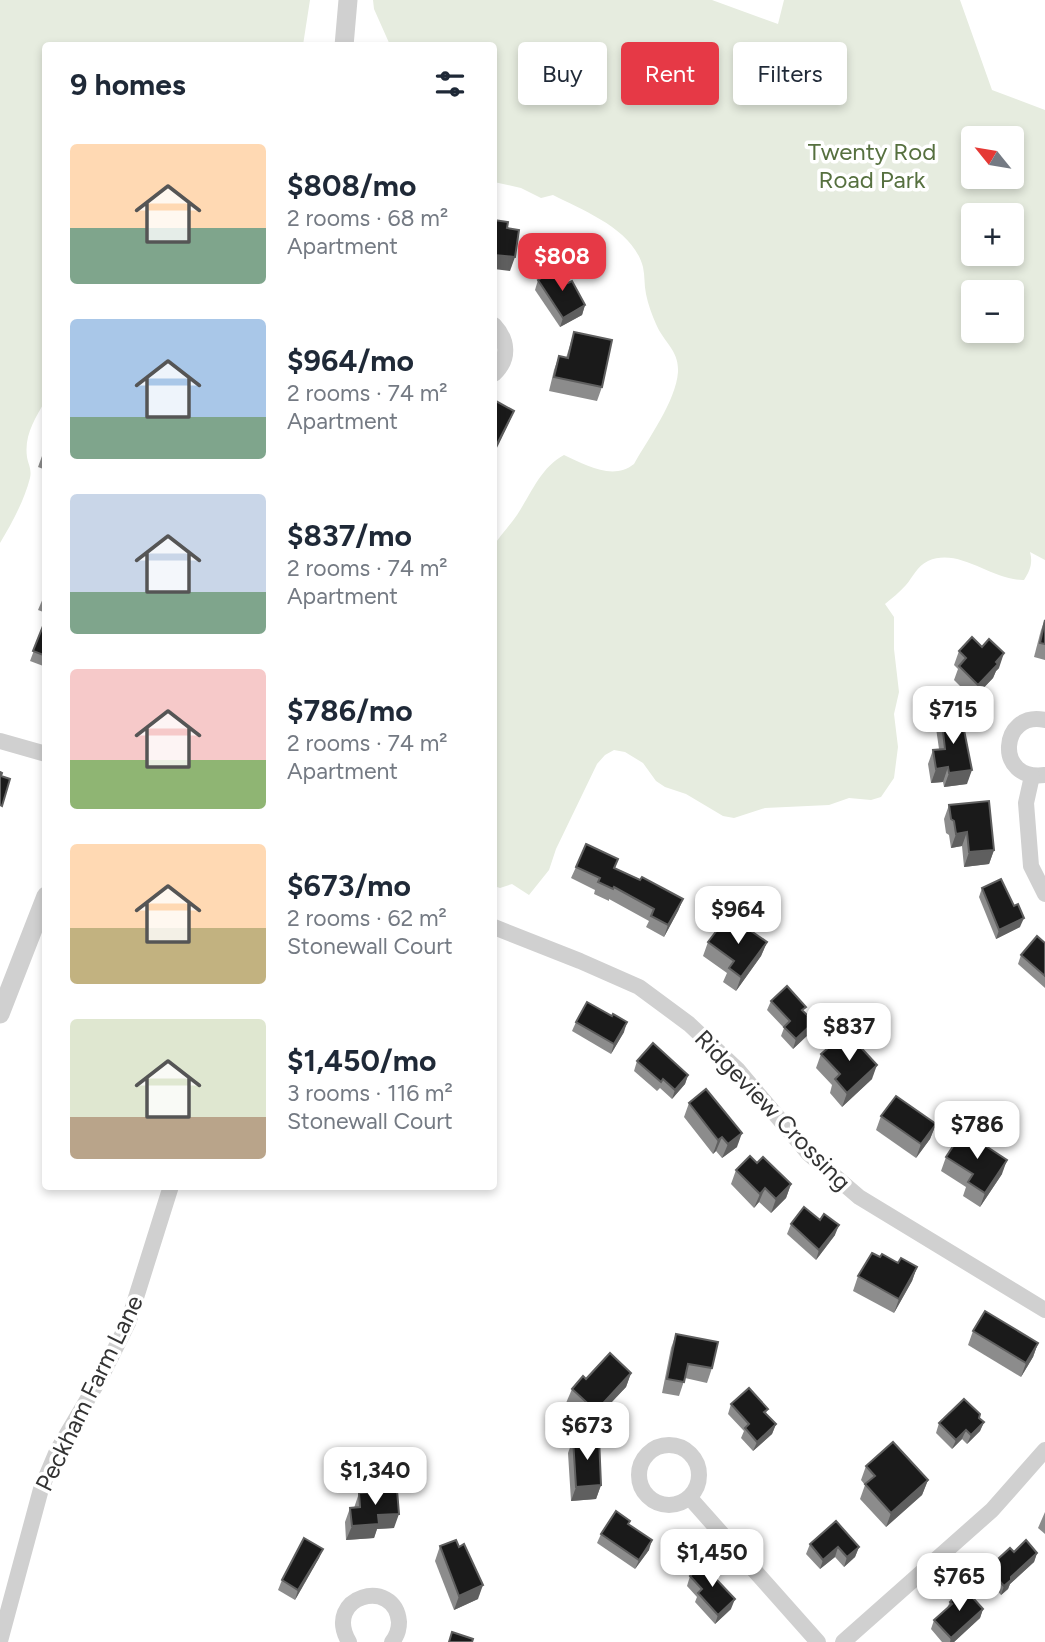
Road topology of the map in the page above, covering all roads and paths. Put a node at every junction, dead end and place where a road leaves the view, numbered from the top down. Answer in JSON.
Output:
{"nodes":[{"id":1,"x":348,"y":0,"type":"edge"},
{"id":2,"x":344,"y":42,"type":"edge"},
{"id":3,"x":497,"y":329,"type":"edge"},
{"id":4,"x":497,"y":370,"type":"edge"},
{"id":5,"x":1045,"y":720,"type":"edge"},
{"id":6,"x":0,"y":741,"type":"edge"},
{"id":7,"x":42,"y":753,"type":"edge"},
{"id":8,"x":1039,"y":776,"type":"edge"},
{"id":9,"x":1045,"y":894,"type":"edge"},
{"id":10,"x":42,"y":906,"type":"edge"},
{"id":11,"x":497,"y":928,"type":"edge"},
{"id":12,"x":0,"y":1014,"type":"edge"},
{"id":13,"x":170,"y":1190,"type":"edge"},
{"id":14,"x":1045,"y":1310,"type":"edge"},
{"id":15,"x":1045,"y":1450,"type":"edge"},
{"id":16,"x":690,"y":1497,"type":"dead end"},
{"id":17,"x":0,"y":1641,"type":"edge"},
{"id":18,"x":349,"y":1642,"type":"edge"},
{"id":19,"x":392,"y":1642,"type":"edge"},
{"id":20,"x":818,"y":1642,"type":"edge"},
{"id":21,"x":843,"y":1642,"type":"edge"}],
"edges":[{"from":1,"to":2,"type":"street"},
{"from":3,"to":4,"type":"street"},
{"from":5,"to":8,"type":"street"},
{"from":6,"to":7,"type":"street"},
{"from":8,"to":9,"type":"street"},
{"from":10,"to":12,"type":"street"},
{"from":11,"to":14,"type":"street","name":"Ridgeview Crossing"},
{"from":13,"to":17,"type":"street","name":"Peckham Farm Lane"},
{"from":15,"to":21,"type":"street"},
{"from":16,"to":20,"type":"street"},
{"from":18,"to":19,"type":"street"}]}
